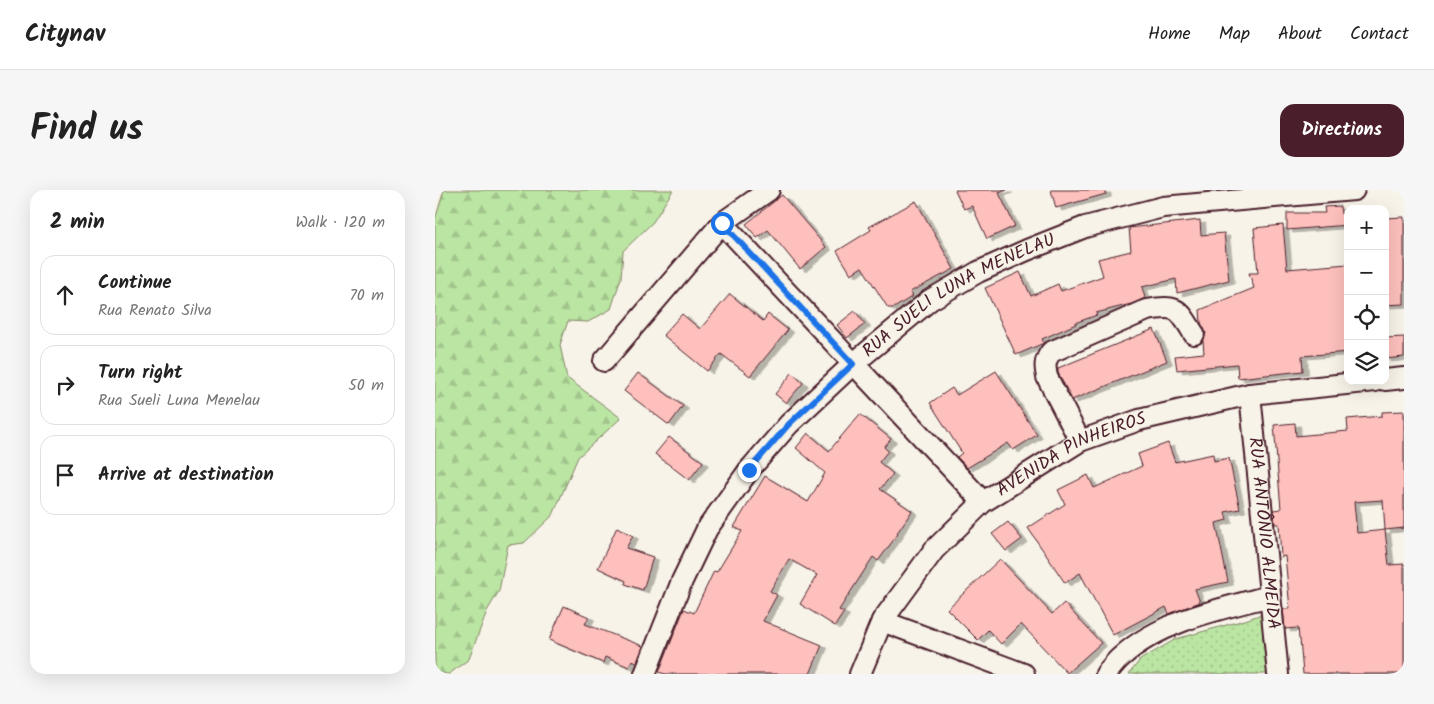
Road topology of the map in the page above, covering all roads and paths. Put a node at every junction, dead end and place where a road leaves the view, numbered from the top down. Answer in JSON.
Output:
{"nodes":[{"id":1,"x":769,"y":190,"type":"edge"},
{"id":2,"x":1354,"y":190,"type":"edge"},
{"id":3,"x":722,"y":223,"type":"junction"},
{"id":4,"x":1194,"y":334,"type":"dead end"},
{"id":5,"x":604,"y":361,"type":"dead end"},
{"id":6,"x":853,"y":364,"type":"junction"},
{"id":7,"x":1404,"y":378,"type":"edge"},
{"id":8,"x":1389,"y":380,"type":"edge"},
{"id":9,"x":1344,"y":384,"type":"edge"},
{"id":10,"x":1250,"y":394,"type":"junction"},
{"id":11,"x":1080,"y":441,"type":"junction"},
{"id":12,"x":983,"y":502,"type":"junction"},
{"id":13,"x":1270,"y":596,"type":"junction"},
{"id":14,"x":882,"y":621,"type":"junction"},
{"id":15,"x":645,"y":674,"type":"edge"},
{"id":16,"x":860,"y":674,"type":"edge"},
{"id":17,"x":1023,"y":674,"type":"edge"},
{"id":18,"x":1106,"y":674,"type":"edge"},
{"id":19,"x":1278,"y":674,"type":"edge"}],
"edges":[{"from":1,"to":3,"type":"street"},
{"from":2,"to":6,"type":"street","name":"RUA SUELI LUNA MENELAU"},
{"from":3,"to":5,"type":"street"},
{"from":3,"to":6,"type":"street"},
{"from":4,"to":11,"type":"street"},
{"from":6,"to":12,"type":"street"},
{"from":6,"to":15,"type":"street","name":"RUA SUELI LUNA MENELAU"},
{"from":7,"to":8,"type":"street"},
{"from":9,"to":10,"type":"street","name":"AVENIDA PINHEIROS"},
{"from":10,"to":11,"type":"street","name":"AVENIDA PINHEIROS"},
{"from":10,"to":13,"type":"street","name":"RUA ANTÔNIO ALMEIDA"},
{"from":11,"to":12,"type":"street","name":"AVENIDA PINHEIROS"},
{"from":12,"to":14,"type":"street","name":"AVENIDA PINHEIROS"},
{"from":13,"to":18,"type":"street"},
{"from":13,"to":19,"type":"street","name":"RUA ANTÔNIO ALMEIDA"},
{"from":14,"to":16,"type":"street","name":"AVENIDA PINHEIROS"},
{"from":14,"to":17,"type":"street"}]}
